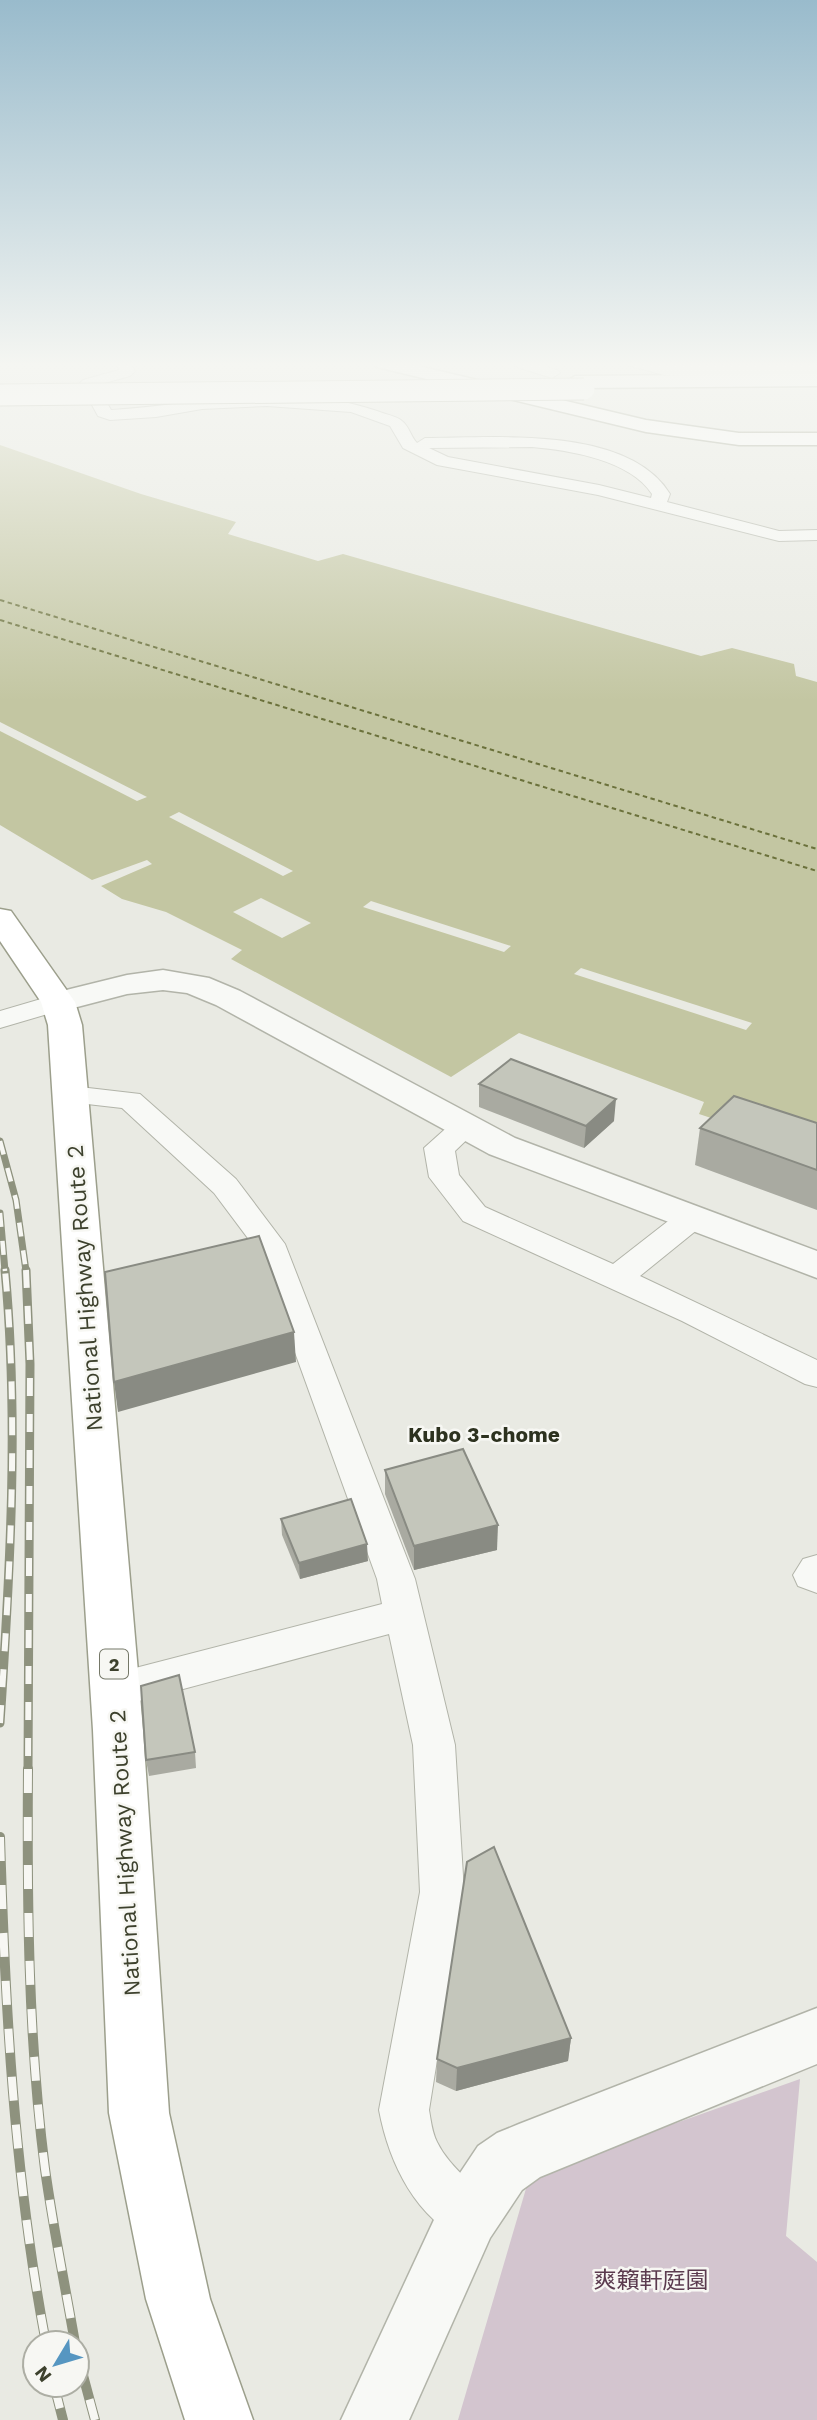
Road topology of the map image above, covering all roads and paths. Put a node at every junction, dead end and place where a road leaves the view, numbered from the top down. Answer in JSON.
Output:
{"nodes":[{"id":1,"x":526,"y":476,"type":"edge"},
{"id":2,"x":540,"y":476,"type":"edge"},
{"id":3,"x":643,"y":476,"type":"edge"},
{"id":4,"x":538,"y":478,"type":"junction"},
{"id":5,"x":702,"y":498,"type":"dead end"},
{"id":6,"x":659,"y":499,"type":"junction"},
{"id":7,"x":817,"y":535,"type":"edge"},
{"id":8,"x":0,"y":918,"type":"edge"},
{"id":9,"x":58,"y":1002,"type":"junction"},
{"id":10,"x":0,"y":1020,"type":"edge"},
{"id":11,"x":71,"y":1095,"type":"junction"},
{"id":12,"x":464,"y":1128,"type":"junction"},
{"id":13,"x":692,"y":1218,"type":"junction"},
{"id":14,"x":817,"y":1265,"type":"edge"},
{"id":15,"x":616,"y":1278,"type":"junction"},
{"id":16,"x":817,"y":1375,"type":"edge"},
{"id":17,"x":817,"y":1570,"type":"edge"},
{"id":18,"x":817,"y":1578,"type":"edge"},
{"id":19,"x":404,"y":1614,"type":"junction"},
{"id":20,"x":116,"y":1690,"type":"junction"},
{"id":21,"x":817,"y":2036,"type":"edge"},
{"id":22,"x":468,"y":2216,"type":"junction"},
{"id":23,"x":219,"y":2420,"type":"edge"},
{"id":24,"x":374,"y":2420,"type":"edge"}],
"edges":[{"from":1,"to":4,"type":"street"},
{"from":2,"to":4,"type":"street"},
{"from":3,"to":6,"type":"street"},
{"from":4,"to":6,"type":"street"},
{"from":5,"to":6,"type":"street"},
{"from":6,"to":7,"type":"street"},
{"from":8,"to":9,"type":"highway","name":"National Highway Route 2","number":"2"},
{"from":9,"to":10,"type":"street"},
{"from":9,"to":11,"type":"highway","name":"National Highway Route 2","number":"2"},
{"from":9,"to":12,"type":"street"},
{"from":11,"to":19,"type":"street"},
{"from":11,"to":20,"type":"highway","name":"National Highway Route 2","number":"2"},
{"from":12,"to":13,"type":"street"},
{"from":12,"to":15,"type":"street"},
{"from":13,"to":14,"type":"street"},
{"from":13,"to":15,"type":"street"},
{"from":15,"to":16,"type":"street"},
{"from":17,"to":18,"type":"street"},
{"from":19,"to":20,"type":"street"},
{"from":19,"to":22,"type":"street"},
{"from":20,"to":23,"type":"highway","name":"National Highway Route 2","number":"2"},
{"from":21,"to":22,"type":"street"},
{"from":22,"to":24,"type":"street"}]}
